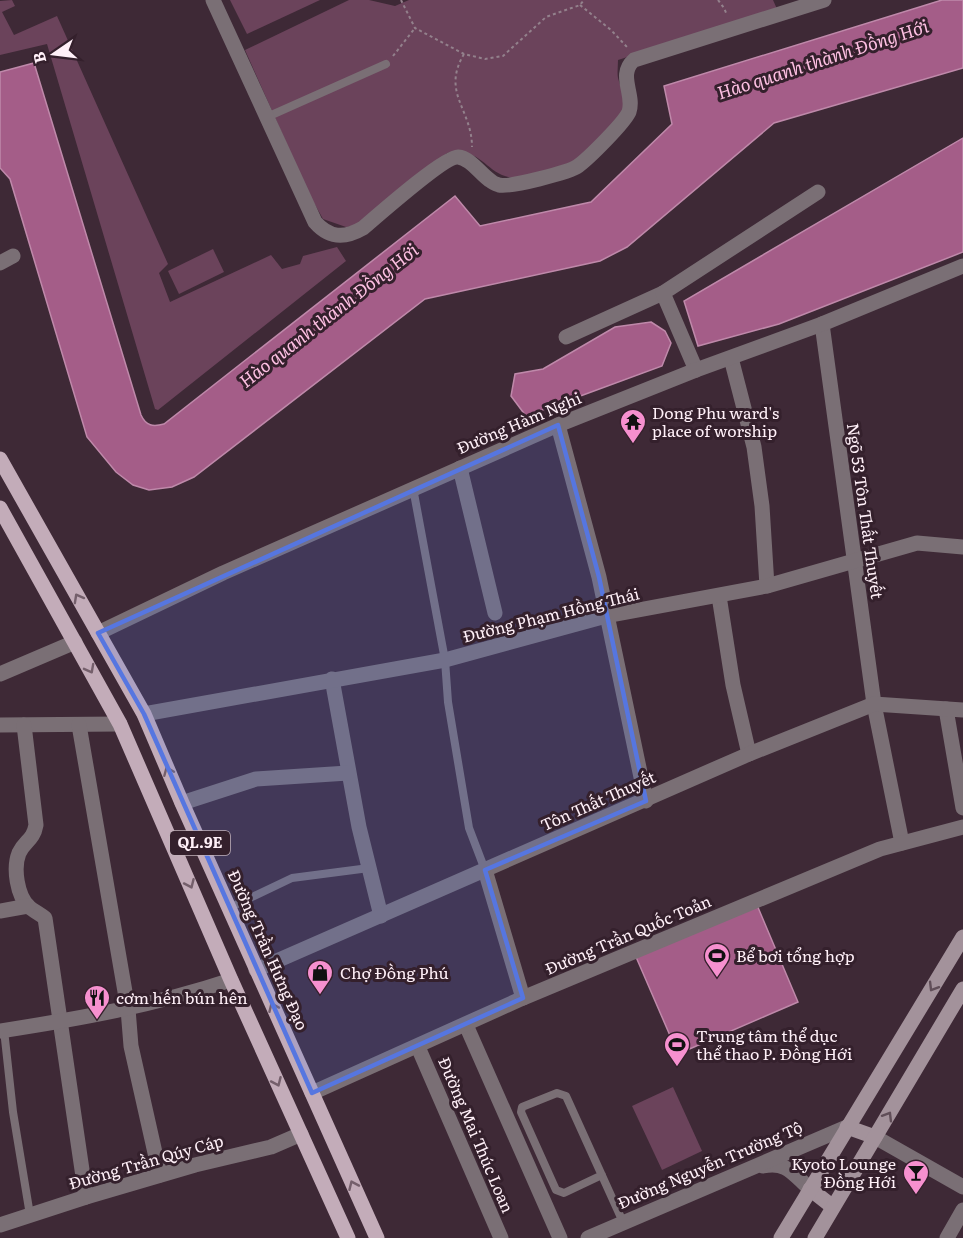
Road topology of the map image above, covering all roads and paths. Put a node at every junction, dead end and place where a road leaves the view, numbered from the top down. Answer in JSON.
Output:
{"nodes":[{"id":1,"x":213,"y":0,"type":"edge"},
{"id":2,"x":401,"y":0,"type":"edge"},
{"id":3,"x":584,"y":0,"type":"edge"},
{"id":4,"x":718,"y":0,"type":"edge"},
{"id":5,"x":824,"y":0,"type":"edge"},
{"id":6,"x":580,"y":5,"type":"junction"},
{"id":7,"x":787,"y":5,"type":"edge"},
{"id":8,"x":415,"y":28,"type":"junction"},
{"id":9,"x":731,"y":29,"type":"junction"},
{"id":10,"x":464,"y":54,"type":"junction"},
{"id":11,"x":634,"y":60,"type":"junction"},
{"id":12,"x":386,"y":64,"type":"joint"},
{"id":13,"x":267,"y":117,"type":"junction"},
{"id":14,"x":469,"y":161,"type":"junction"},
{"id":15,"x":818,"y":192,"type":"dead end"},
{"id":16,"x":963,"y":266,"type":"edge"},
{"id":17,"x":663,"y":293,"type":"junction"},
{"id":18,"x":822,"y":324,"type":"junction"},
{"id":19,"x":566,"y":337,"type":"dead end"},
{"id":20,"x":731,"y":358,"type":"junction"},
{"id":21,"x":696,"y":370,"type":"junction"},
{"id":22,"x":558,"y":426,"type":"junction"},
{"id":23,"x":0,"y":459,"type":"edge"},
{"id":24,"x":460,"y":468,"type":"junction"},
{"id":25,"x":413,"y":489,"type":"junction"},
{"id":26,"x":2,"y":516,"type":"edge"},
{"id":27,"x":963,"y":547,"type":"edge"},
{"id":28,"x":854,"y":561,"type":"junction"},
{"id":29,"x":767,"y":586,"type":"junction"},
{"id":30,"x":719,"y":596,"type":"junction"},
{"id":31,"x":495,"y":613,"type":"dead end"},
{"id":32,"x":606,"y":616,"type":"junction"},
{"id":33,"x":98,"y":633,"type":"junction"},
{"id":34,"x":75,"y":642,"type":"junction"},
{"id":35,"x":445,"y":660,"type":"junction"},
{"id":36,"x":0,"y":674,"type":"edge"},
{"id":37,"x":332,"y":679,"type":"junction"},
{"id":38,"x":874,"y":704,"type":"junction"},
{"id":39,"x":946,"y":709,"type":"junction"},
{"id":40,"x":963,"y":710,"type":"edge"},
{"id":41,"x":144,"y":714,"type":"junction"},
{"id":42,"x":0,"y":724,"type":"edge"},
{"id":43,"x":24,"y":724,"type":"junction"},
{"id":44,"x":120,"y":724,"type":"junction"},
{"id":45,"x":79,"y":725,"type":"junction"},
{"id":46,"x":749,"y":754,"type":"junction"},
{"id":47,"x":348,"y":773,"type":"junction"},
{"id":48,"x":646,"y":801,"type":"junction"},
{"id":49,"x":182,"y":803,"type":"junction"},
{"id":50,"x":963,"y":808,"type":"edge"},
{"id":51,"x":963,"y":827,"type":"edge"},
{"id":52,"x":902,"y":843,"type":"junction"},
{"id":53,"x":369,"y":868,"type":"junction"},
{"id":54,"x":484,"y":870,"type":"junction"},
{"id":55,"x":28,"y":906,"type":"junction"},
{"id":56,"x":229,"y":908,"type":"junction"},
{"id":57,"x":0,"y":911,"type":"edge"},
{"id":58,"x":381,"y":916,"type":"junction"},
{"id":59,"x":963,"y":937,"type":"edge"},
{"id":60,"x":256,"y":970,"type":"junction"},
{"id":61,"x":231,"y":980,"type":"junction"},
{"id":62,"x":963,"y":989,"type":"edge"},
{"id":63,"x":523,"y":998,"type":"junction"},
{"id":64,"x":128,"y":1009,"type":"junction"},
{"id":65,"x":61,"y":1021,"type":"junction"},
{"id":66,"x":466,"y":1025,"type":"junction"},
{"id":67,"x":2,"y":1030,"type":"edge"},
{"id":68,"x":418,"y":1047,"type":"junction"},
{"id":69,"x":312,"y":1093,"type":"junction"},
{"id":70,"x":847,"y":1127,"type":"junction"},
{"id":71,"x":301,"y":1134,"type":"junction"},
{"id":72,"x":875,"y":1137,"type":"junction"},
{"id":73,"x":751,"y":1167,"type":"junction"},
{"id":74,"x":160,"y":1175,"type":"junction"},
{"id":75,"x":602,"y":1175,"type":"junction"},
{"id":76,"x":963,"y":1187,"type":"edge"},
{"id":77,"x":810,"y":1189,"type":"junction"},
{"id":78,"x":86,"y":1197,"type":"junction"},
{"id":79,"x":833,"y":1207,"type":"junction"},
{"id":80,"x":963,"y":1210,"type":"edge"},
{"id":81,"x":30,"y":1215,"type":"junction"},
{"id":82,"x":623,"y":1222,"type":"junction"},
{"id":83,"x":0,"y":1224,"type":"edge"},
{"id":84,"x":595,"y":1236,"type":"edge"},
{"id":85,"x":348,"y":1238,"type":"edge"},
{"id":86,"x":377,"y":1238,"type":"edge"},
{"id":87,"x":501,"y":1238,"type":"edge"},
{"id":88,"x":561,"y":1238,"type":"edge"},
{"id":89,"x":781,"y":1238,"type":"edge"},
{"id":90,"x":815,"y":1238,"type":"edge"},
{"id":91,"x":946,"y":1238,"type":"edge"}],
"edges":[{"from":1,"to":13,"type":"street"},
{"from":2,"to":8,"type":"path"},
{"from":3,"to":6,"type":"path"},
{"from":4,"to":9,"type":"path"},
{"from":5,"to":7,"type":"street"},
{"from":6,"to":10,"type":"path"},
{"from":6,"to":11,"type":"path"},
{"from":7,"to":9,"type":"street"},
{"from":8,"to":10,"type":"path"},
{"from":8,"to":12,"type":"path"},
{"from":9,"to":11,"type":"street"},
{"from":10,"to":14,"type":"path"},
{"from":11,"to":14,"type":"street"},
{"from":12,"to":13,"type":"lane"},
{"from":13,"to":14,"type":"street"},
{"from":15,"to":17,"type":"street"},
{"from":16,"to":18,"type":"street","name":"Đường Hàm Nghi"},
{"from":17,"to":19,"type":"street"},
{"from":17,"to":21,"type":"street"},
{"from":18,"to":20,"type":"street","name":"Đường Hàm Nghi"},
{"from":18,"to":28,"type":"street","name":"Ngõ 53 Tôn Thất Thuyết"},
{"from":20,"to":21,"type":"street","name":"Đường Hàm Nghi"},
{"from":20,"to":29,"type":"street"},
{"from":21,"to":22,"type":"street","name":"Đường Hàm Nghi"},
{"from":22,"to":24,"type":"street","name":"Đường Hàm Nghi"},
{"from":22,"to":32,"type":"street"},
{"from":33,"to":23,"type":"main road","name":"Đường Trần Hưng Đạo","number":"QL.9E","one_way":true},
{"from":24,"to":25,"type":"street","name":"Đường Hàm Nghi"},
{"from":24,"to":31,"type":"street"},
{"from":25,"to":33,"type":"street","name":"Đường Hàm Nghi"},
{"from":25,"to":35,"type":"lane"},
{"from":26,"to":34,"type":"main road","number":"QL.9E"},
{"from":27,"to":28,"type":"street","name":"Đường Phạm Hồng Thái"},
{"from":28,"to":29,"type":"street","name":"Đường Phạm Hồng Thái"},
{"from":28,"to":38,"type":"street","name":"Ngõ 53 Tôn Thất Thuyết"},
{"from":29,"to":30,"type":"street","name":"Đường Phạm Hồng Thái"},
{"from":30,"to":32,"type":"street","name":"Đường Phạm Hồng Thái"},
{"from":30,"to":46,"type":"street"},
{"from":32,"to":35,"type":"street","name":"Đường Phạm Hồng Thái"},
{"from":32,"to":48,"type":"street"},
{"from":33,"to":34,"type":"main road"},
{"from":33,"to":41,"type":"main road","name":"Đường Trần Hưng Đạo","number":"QL.9E"},
{"from":34,"to":36,"type":"street"},
{"from":34,"to":44,"type":"main road","number":"QL.9E","one_way":true},
{"from":35,"to":37,"type":"street","name":"Đường Phạm Hồng Thái"},
{"from":35,"to":54,"type":"lane"},
{"from":37,"to":41,"type":"street","name":"Đường Phạm Hồng Thái"},
{"from":37,"to":47,"type":"street"},
{"from":38,"to":39,"type":"street","name":"Tôn Thất Thuyết"},
{"from":38,"to":46,"type":"street","name":"Tôn Thất Thuyết"},
{"from":38,"to":52,"type":"street","name":"Ngõ 53 Tôn Thất Thuyết"},
{"from":39,"to":40,"type":"street","name":"Tôn Thất Thuyết"},
{"from":39,"to":50,"type":"street"},
{"from":49,"to":41,"type":"main road","name":"Đường Trần Hưng Đạo","number":"QL.9E","one_way":true},
{"from":42,"to":43,"type":"street"},
{"from":43,"to":45,"type":"street"},
{"from":43,"to":55,"type":"street"},
{"from":44,"to":45,"type":"street"},
{"from":44,"to":61,"type":"main road","number":"QL.9E","one_way":true},
{"from":45,"to":64,"type":"street"},
{"from":46,"to":48,"type":"street","name":"Tôn Thất Thuyết"},
{"from":47,"to":49,"type":"street"},
{"from":47,"to":53,"type":"street"},
{"from":48,"to":54,"type":"street","name":"Tôn Thất Thuyết"},
{"from":49,"to":56,"type":"main road","name":"Đường Trần Hưng Đạo","number":"QL.9E"},
{"from":51,"to":52,"type":"street","name":"Đường Trần Quốc Toản"},
{"from":52,"to":63,"type":"street","name":"Đường Trần Quốc Toản"},
{"from":53,"to":56,"type":"lane"},
{"from":53,"to":58,"type":"street"},
{"from":54,"to":58,"type":"street","name":"Tôn Thất Thuyết"},
{"from":54,"to":63,"type":"street"},
{"from":55,"to":57,"type":"street"},
{"from":55,"to":65,"type":"street"},
{"from":56,"to":60,"type":"main road","name":"Đường Trần Hưng Đạo","number":"QL.9E"},
{"from":58,"to":60,"type":"street","name":"Tôn Thất Thuyết"},
{"from":59,"to":70,"type":"main road","one_way":true},
{"from":60,"to":61,"type":"main road"},
{"from":69,"to":60,"type":"main road","name":"Đường Trần Hưng Đạo","number":"QL.9E","one_way":true},
{"from":61,"to":64,"type":"street"},
{"from":61,"to":71,"type":"main road","number":"QL.9E","one_way":true},
{"from":72,"to":62,"type":"main road","one_way":true},
{"from":63,"to":66,"type":"street","name":"Đường Trần Quốc Toản"},
{"from":64,"to":65,"type":"street"},
{"from":64,"to":74,"type":"street"},
{"from":65,"to":67,"type":"street"},
{"from":65,"to":78,"type":"street"},
{"from":66,"to":68,"type":"street","name":"Đường Trần Quốc Toản"},
{"from":66,"to":88,"type":"street"},
{"from":67,"to":81,"type":"lane"},
{"from":68,"to":69,"type":"street","name":"Đường Trần Quốc Toản"},
{"from":68,"to":87,"type":"street","name":"Đường Mai Thúc Loan"},
{"from":86,"to":69,"type":"main road","name":"Đường Trần Hưng Đạo","number":"QL.9E","one_way":true},
{"from":70,"to":72,"type":"main road"},
{"from":70,"to":73,"type":"street","name":"Đường Nguyễn Trường Tộ"},
{"from":70,"to":77,"type":"main road"},
{"from":71,"to":74,"type":"street","name":"Đường Trần Qúy Cáp"},
{"from":71,"to":85,"type":"main road","number":"QL.9E"},
{"from":72,"to":76,"type":"street"},
{"from":72,"to":79,"type":"main road"},
{"from":73,"to":77,"type":"street"},
{"from":73,"to":82,"type":"street","name":"Đường Nguyễn Trường Tộ"},
{"from":74,"to":78,"type":"street","name":"Đường Trần Qúy Cáp"},
{"from":75,"to":75,"type":"lane"},
{"from":75,"to":82,"type":"lane"},
{"from":77,"to":79,"type":"main road"},
{"from":77,"to":89,"type":"main road"},
{"from":78,"to":81,"type":"street","name":"Đường Trần Qúy Cáp"},
{"from":79,"to":90,"type":"main road"},
{"from":80,"to":91,"type":"street"},
{"from":81,"to":83,"type":"street","name":"Đường Trần Qúy Cáp"},
{"from":82,"to":84,"type":"street","name":"Đường Nguyễn Trường Tộ"}]}
